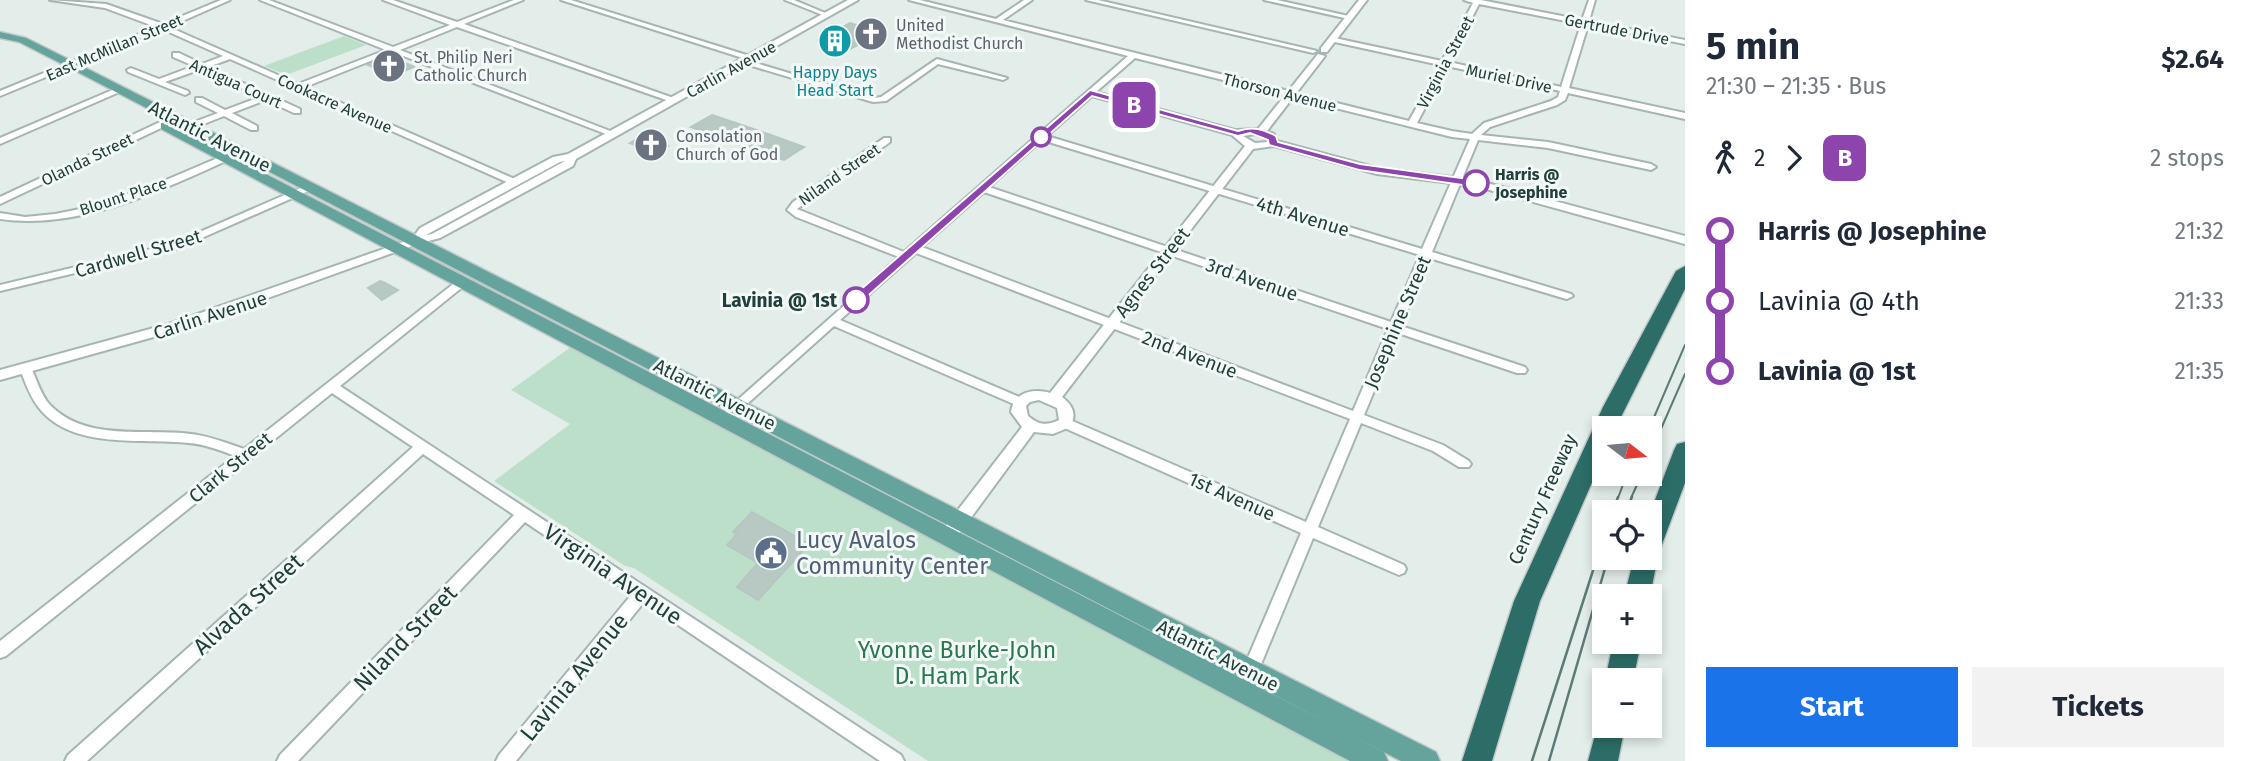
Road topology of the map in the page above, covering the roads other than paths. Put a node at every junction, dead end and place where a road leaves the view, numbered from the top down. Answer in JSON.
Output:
{"nodes":[{"id":1,"x":53,"y":0,"type":"edge"},
{"id":2,"x":101,"y":0,"type":"edge"},
{"id":3,"x":217,"y":0,"type":"edge"},
{"id":4,"x":227,"y":0,"type":"edge"},
{"id":5,"x":263,"y":0,"type":"edge"},
{"id":6,"x":386,"y":0,"type":"edge"},
{"id":7,"x":520,"y":0,"type":"edge"},
{"id":8,"x":564,"y":0,"type":"edge"},
{"id":9,"x":788,"y":0,"type":"edge"},
{"id":10,"x":854,"y":0,"type":"edge"},
{"id":11,"x":912,"y":0,"type":"edge"},
{"id":12,"x":1029,"y":0,"type":"edge"},
{"id":13,"x":1089,"y":0,"type":"edge"},
{"id":14,"x":1266,"y":0,"type":"edge"},
{"id":15,"x":1363,"y":0,"type":"edge"},
{"id":16,"x":1467,"y":0,"type":"edge"},
{"id":17,"x":1592,"y":0,"type":"edge"},
{"id":18,"x":1478,"y":1,"type":"edge"},
{"id":19,"x":92,"y":4,"type":"junction"},
{"id":20,"x":827,"y":15,"type":"junction"},
{"id":21,"x":1349,"y":17,"type":"junction"},
{"id":22,"x":997,"y":21,"type":"junction"},
{"id":23,"x":1586,"y":23,"type":"junction"},
{"id":24,"x":457,"y":24,"type":"junction"},
{"id":25,"x":159,"y":26,"type":"junction"},
{"id":26,"x":0,"y":35,"type":"edge"},
{"id":27,"x":1333,"y":39,"type":"junction"},
{"id":28,"x":0,"y":42,"type":"edge"},
{"id":29,"x":1685,"y":42,"type":"edge"},
{"id":30,"x":393,"y":49,"type":"junction"},
{"id":31,"x":1320,"y":52,"type":"junction"},
{"id":32,"x":176,"y":55,"type":"dead end"},
{"id":33,"x":1133,"y":55,"type":"junction"},
{"id":34,"x":229,"y":57,"type":"junction"},
{"id":35,"x":749,"y":60,"type":"junction"},
{"id":36,"x":1444,"y":63,"type":"junction"},
{"id":37,"x":62,"y":66,"type":"junction"},
{"id":38,"x":199,"y":68,"type":"junction"},
{"id":39,"x":131,"y":70,"type":"dead end"},
{"id":40,"x":1003,"y":78,"type":"dead end"},
{"id":41,"x":160,"y":81,"type":"junction"},
{"id":42,"x":297,"y":87,"type":"junction"},
{"id":43,"x":120,"y":90,"type":"junction"},
{"id":44,"x":1566,"y":90,"type":"junction"},
{"id":45,"x":0,"y":91,"type":"edge"},
{"id":46,"x":185,"y":93,"type":"dead end"},
{"id":47,"x":1090,"y":93,"type":"junction"},
{"id":48,"x":106,"y":94,"type":"junction"},
{"id":49,"x":1291,"y":94,"type":"junction"},
{"id":50,"x":264,"y":97,"type":"junction"},
{"id":51,"x":198,"y":100,"type":"dead end"},
{"id":52,"x":675,"y":100,"type":"junction"},
{"id":53,"x":297,"y":111,"type":"dead end"},
{"id":54,"x":225,"y":113,"type":"junction"},
{"id":55,"x":1685,"y":116,"type":"edge"},
{"id":56,"x":175,"y":118,"type":"junction"},
{"id":57,"x":160,"y":123,"type":"junction"},
{"id":58,"x":1412,"y":124,"type":"junction"},
{"id":59,"x":191,"y":126,"type":"junction"},
{"id":60,"x":254,"y":128,"type":"dead end"},
{"id":61,"x":176,"y":132,"type":"junction"},
{"id":62,"x":1261,"y":132,"type":"junction"},
{"id":63,"x":614,"y":134,"type":"junction"},
{"id":64,"x":1238,"y":134,"type":"junction"},
{"id":65,"x":1040,"y":137,"type":"junction"},
{"id":66,"x":1474,"y":138,"type":"junction"},
{"id":67,"x":887,"y":140,"type":"dead end"},
{"id":68,"x":0,"y":141,"type":"edge"},
{"id":69,"x":1273,"y":143,"type":"junction"},
{"id":70,"x":1251,"y":145,"type":"junction"},
{"id":71,"x":241,"y":151,"type":"junction"},
{"id":72,"x":571,"y":157,"type":"junction"},
{"id":73,"x":225,"y":158,"type":"junction"},
{"id":74,"x":1651,"y":167,"type":"dead end"},
{"id":75,"x":1455,"y":181,"type":"junction"},
{"id":76,"x":514,"y":182,"type":"junction"},
{"id":77,"x":310,"y":187,"type":"junction"},
{"id":78,"x":982,"y":188,"type":"junction"},
{"id":79,"x":1216,"y":190,"type":"junction"},
{"id":80,"x":293,"y":195,"type":"junction"},
{"id":81,"x":0,"y":201,"type":"edge"},
{"id":82,"x":792,"y":210,"type":"joint"},
{"id":83,"x":0,"y":216,"type":"edge"},
{"id":84,"x":1685,"y":240,"type":"edge"},
{"id":85,"x":416,"y":241,"type":"junction"},
{"id":86,"x":396,"y":249,"type":"junction"},
{"id":87,"x":1169,"y":251,"type":"junction"},
{"id":88,"x":910,"y":252,"type":"junction"},
{"id":89,"x":1425,"y":253,"type":"junction"},
{"id":90,"x":1685,"y":271,"type":"edge"},
{"id":91,"x":461,"y":283,"type":"junction"},
{"id":92,"x":0,"y":288,"type":"edge"},
{"id":93,"x":1567,"y":296,"type":"dead end"},
{"id":94,"x":832,"y":321,"type":"junction"},
{"id":95,"x":1112,"y":324,"type":"junction"},
{"id":96,"x":1394,"y":327,"type":"junction"},
{"id":97,"x":26,"y":369,"type":"junction"},
{"id":98,"x":1521,"y":370,"type":"dead end"},
{"id":99,"x":0,"y":375,"type":"edge"},
{"id":100,"x":331,"y":387,"type":"junction"},
{"id":101,"x":1054,"y":398,"type":"junction"},
{"id":102,"x":1020,"y":402,"type":"junction"},
{"id":103,"x":729,"y":412,"type":"junction"},
{"id":104,"x":1357,"y":417,"type":"junction"},
{"id":105,"x":1065,"y":423,"type":"junction"},
{"id":106,"x":1031,"y":426,"type":"junction"},
{"id":107,"x":422,"y":447,"type":"junction"},
{"id":108,"x":1685,"y":450,"type":"edge"},
{"id":109,"x":245,"y":455,"type":"junction"},
{"id":110,"x":1464,"y":464,"type":"dead end"},
{"id":111,"x":524,"y":514,"type":"junction"},
{"id":112,"x":1662,"y":514,"type":"edge"},
{"id":113,"x":953,"y":530,"type":"junction"},
{"id":114,"x":1309,"y":530,"type":"junction"},
{"id":115,"x":1399,"y":569,"type":"dead end"},
{"id":116,"x":642,"y":593,"type":"junction"},
{"id":117,"x":0,"y":651,"type":"edge"},
{"id":118,"x":1246,"y":682,"type":"junction"},
{"id":119,"x":1607,"y":738,"type":"edge"},
{"id":120,"x":1480,"y":751,"type":"edge"},
{"id":121,"x":74,"y":761,"type":"edge"},
{"id":122,"x":286,"y":761,"type":"edge"},
{"id":123,"x":505,"y":761,"type":"edge"},
{"id":124,"x":895,"y":761,"type":"edge"},
{"id":125,"x":1375,"y":761,"type":"edge"},
{"id":126,"x":1427,"y":761,"type":"edge"},
{"id":127,"x":1602,"y":761,"type":"edge"}],
"edges":[{"from":1,"to":19,"type":"street","name":"Cookacre Avenue"},
{"from":2,"to":19,"type":"street"},
{"from":3,"to":25,"type":"street","name":"East McMillan Street"},
{"from":4,"to":25,"type":"street","name":"East McMillan Street"},
{"from":5,"to":30,"type":"street"},
{"from":6,"to":24,"type":"street"},
{"from":7,"to":24,"type":"street"},
{"from":8,"to":35,"type":"street"},
{"from":9,"to":20,"type":"street"},
{"from":10,"to":20,"type":"street","name":"Carlin Avenue"},
{"from":11,"to":22,"type":"street","name":"Thorson Avenue"},
{"from":12,"to":22,"type":"street"},
{"from":13,"to":31,"type":"street"},
{"from":14,"to":21,"type":"street"},
{"from":15,"to":21,"type":"street"},
{"from":16,"to":18,"type":"street","name":"Gertrude Drive"},
{"from":17,"to":23,"type":"street"},
{"from":18,"to":23,"type":"street","name":"Gertrude Drive"},
{"from":18,"to":36,"type":"street","name":"Virginia Street"},
{"from":19,"to":25,"type":"street","name":"Cookacre Avenue"},
{"from":20,"to":35,"type":"street","name":"Carlin Avenue"},
{"from":21,"to":27,"type":"street"},
{"from":22,"to":33,"type":"street","name":"Thorson Avenue"},
{"from":23,"to":29,"type":"street","name":"Gertrude Drive"},
{"from":23,"to":44,"type":"street"},
{"from":24,"to":30,"type":"street"},
{"from":24,"to":52,"type":"street"},
{"from":25,"to":34,"type":"street","name":"Cookacre Avenue"},
{"from":25,"to":37,"type":"street","name":"East McMillan Street"},
{"from":26,"to":37,"type":"main road","name":"Atlantic Avenue"},
{"from":27,"to":31,"type":"street"},
{"from":27,"to":36,"type":"street","name":"Muriel Drive"},
{"from":28,"to":37,"type":"main road","name":"Atlantic Avenue"},
{"from":30,"to":42,"type":"street"},
{"from":30,"to":63,"type":"street"},
{"from":31,"to":49,"type":"street"},
{"from":32,"to":38,"type":"street","name":"Antigua Court"},
{"from":33,"to":47,"type":"street"},
{"from":33,"to":49,"type":"street","name":"Thorson Avenue"},
{"from":34,"to":38,"type":"street"},
{"from":34,"to":42,"type":"street","name":"Cookacre Avenue"},
{"from":35,"to":40,"type":"street"},
{"from":35,"to":52,"type":"street","name":"Carlin Avenue"},
{"from":36,"to":44,"type":"street","name":"Muriel Drive"},
{"from":36,"to":58,"type":"street","name":"Virginia Street"},
{"from":37,"to":43,"type":"main road","name":"Atlantic Avenue"},
{"from":37,"to":45,"type":"street","name":"East McMillan Street"},
{"from":37,"to":48,"type":"main road","name":"Atlantic Avenue"},
{"from":38,"to":41,"type":"street"},
{"from":38,"to":50,"type":"street","name":"Antigua Court"},
{"from":39,"to":41,"type":"street"},
{"from":41,"to":46,"type":"street"},
{"from":42,"to":76,"type":"street","name":"Cookacre Avenue"},
{"from":43,"to":48,"type":"street"},
{"from":43,"to":56,"type":"main road","name":"Atlantic Avenue"},
{"from":44,"to":55,"type":"street","name":"Muriel Drive"},
{"from":44,"to":66,"type":"street"},
{"from":47,"to":64,"type":"street"},
{"from":47,"to":65,"type":"street"},
{"from":48,"to":57,"type":"main road","name":"Atlantic Avenue"},
{"from":48,"to":68,"type":"street"},
{"from":49,"to":58,"type":"street","name":"Thorson Avenue"},
{"from":49,"to":62,"type":"street"},
{"from":50,"to":53,"type":"street","name":"Antigua Court"},
{"from":50,"to":54,"type":"street"},
{"from":51,"to":54,"type":"street"},
{"from":52,"to":63,"type":"street","name":"Carlin Avenue"},
{"from":54,"to":59,"type":"street"},
{"from":54,"to":60,"type":"street"},
{"from":56,"to":57,"type":"street","name":"Olanda Street"},
{"from":56,"to":59,"type":"main road","name":"Atlantic Avenue"},
{"from":57,"to":61,"type":"main road","name":"Atlantic Avenue"},
{"from":57,"to":81,"type":"street","name":"Olanda Street"},
{"from":58,"to":66,"type":"street","name":"Thorson Avenue"},
{"from":59,"to":61,"type":"street"},
{"from":59,"to":71,"type":"main road","name":"Atlantic Avenue"},
{"from":61,"to":73,"type":"main road","name":"Atlantic Avenue"},
{"from":62,"to":64,"type":"street"},
{"from":62,"to":69,"type":"street"},
{"from":63,"to":72,"type":"street","name":"Carlin Avenue"},
{"from":64,"to":70,"type":"street"},
{"from":65,"to":78,"type":"street"},
{"from":65,"to":79,"type":"street","name":"4th Avenue"},
{"from":66,"to":74,"type":"street","name":"Thorson Avenue"},
{"from":66,"to":75,"type":"street","name":"Josephine Street"},
{"from":67,"to":82,"type":"street","name":"Niland Street"},
{"from":69,"to":70,"type":"street"},
{"from":69,"to":75,"type":"street"},
{"from":70,"to":79,"type":"street","name":"Agnes Street"},
{"from":71,"to":73,"type":"street","name":"Blount Place"},
{"from":71,"to":77,"type":"main road","name":"Atlantic Avenue"},
{"from":72,"to":76,"type":"street","name":"Carlin Avenue"},
{"from":72,"to":85,"type":"street","name":"Carlin Avenue"},
{"from":73,"to":80,"type":"main road","name":"Atlantic Avenue"},
{"from":73,"to":83,"type":"street","name":"Blount Place"},
{"from":75,"to":84,"type":"street"},
{"from":75,"to":89,"type":"street","name":"Josephine Street"},
{"from":76,"to":85,"type":"street","name":"Carlin Avenue"},
{"from":77,"to":80,"type":"street","name":"Cardwell Street"},
{"from":77,"to":85,"type":"main road","name":"Atlantic Avenue"},
{"from":78,"to":87,"type":"street","name":"3rd Avenue"},
{"from":78,"to":88,"type":"street"},
{"from":79,"to":87,"type":"street","name":"Agnes Street"},
{"from":79,"to":89,"type":"street","name":"4th Avenue"},
{"from":80,"to":86,"type":"main road","name":"Atlantic Avenue"},
{"from":80,"to":92,"type":"street","name":"Cardwell Street"},
{"from":82,"to":88,"type":"street","name":"2nd Avenue"},
{"from":85,"to":86,"type":"street","name":"Carlin Avenue"},
{"from":85,"to":103,"type":"main road","name":"Atlantic Avenue"},
{"from":86,"to":91,"type":"main road","name":"Atlantic Avenue"},
{"from":86,"to":97,"type":"street","name":"Carlin Avenue"},
{"from":87,"to":95,"type":"street","name":"Agnes Street"},
{"from":87,"to":96,"type":"street","name":"3rd Avenue"},
{"from":88,"to":94,"type":"street"},
{"from":88,"to":95,"type":"street","name":"2nd Avenue"},
{"from":89,"to":93,"type":"street","name":"4th Avenue"},
{"from":89,"to":96,"type":"street","name":"Josephine Street"},
{"from":90,"to":120,"type":"highway","name":"Century Freeway"},
{"from":91,"to":100,"type":"street","name":"Clark Street"},
{"from":91,"to":103,"type":"main road","name":"Atlantic Avenue"},
{"from":94,"to":102,"type":"street"},
{"from":94,"to":103,"type":"street"},
{"from":95,"to":101,"type":"street","name":"Agnes Street"},
{"from":95,"to":104,"type":"street","name":"2nd Avenue"},
{"from":96,"to":98,"type":"street","name":"3rd Avenue"},
{"from":96,"to":104,"type":"street","name":"Josephine Street"},
{"from":97,"to":99,"type":"street","name":"Carlin Avenue"},
{"from":97,"to":109,"type":"street"},
{"from":100,"to":107,"type":"street","name":"Virginia Avenue"},
{"from":100,"to":109,"type":"street","name":"Clark Street"},
{"from":101,"to":102,"type":"street"},
{"from":101,"to":105,"type":"street"},
{"from":102,"to":106,"type":"street"},
{"from":103,"to":113,"type":"main road","name":"Atlantic Avenue"},
{"from":104,"to":110,"type":"street","name":"2nd Avenue"},
{"from":104,"to":114,"type":"street","name":"Josephine Street"},
{"from":105,"to":106,"type":"street"},
{"from":105,"to":114,"type":"street","name":"1st Avenue"},
{"from":106,"to":113,"type":"street"},
{"from":107,"to":111,"type":"street","name":"Virginia Avenue"},
{"from":107,"to":121,"type":"street","name":"Alvada Street"},
{"from":108,"to":112,"type":"highway"},
{"from":109,"to":117,"type":"street","name":"Clark Street"},
{"from":111,"to":116,"type":"street","name":"Virginia Avenue"},
{"from":111,"to":122,"type":"street","name":"Niland Street"},
{"from":113,"to":118,"type":"main road","name":"Atlantic Avenue"},
{"from":114,"to":115,"type":"street","name":"1st Avenue"},
{"from":114,"to":118,"type":"street","name":"Josephine Street"},
{"from":116,"to":123,"type":"street","name":"Lavinia Avenue"},
{"from":116,"to":124,"type":"street","name":"Virginia Avenue"},
{"from":118,"to":125,"type":"main road","name":"Atlantic Avenue"},
{"from":118,"to":126,"type":"main road","name":"Atlantic Avenue"},
{"from":119,"to":127,"type":"highway"}]}
